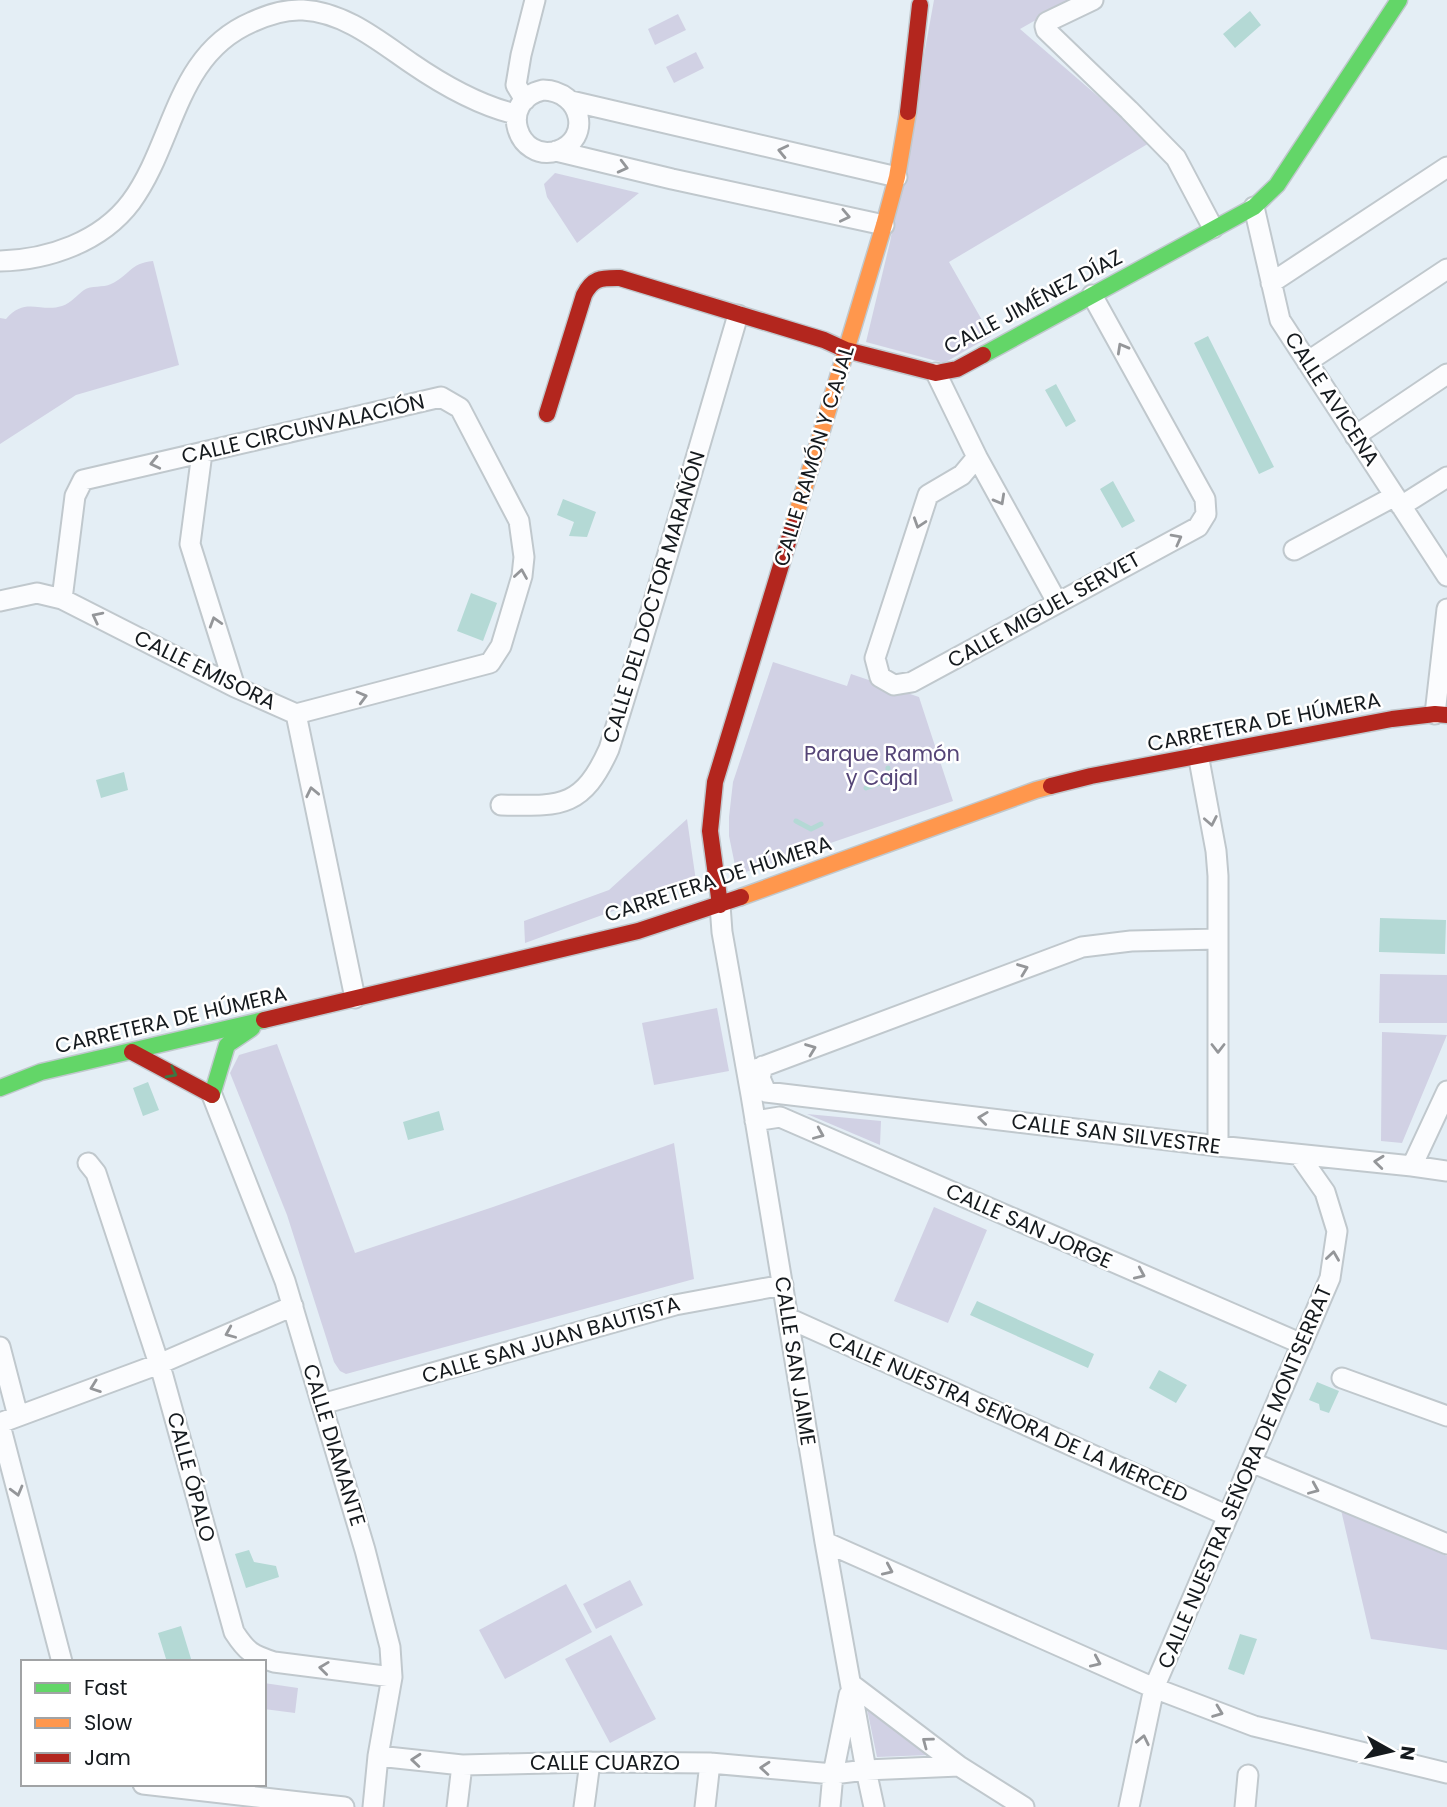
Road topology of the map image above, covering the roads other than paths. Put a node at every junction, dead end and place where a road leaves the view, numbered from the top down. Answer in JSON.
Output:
{"nodes":[{"id":1,"x":535,"y":0,"type":"edge"},
{"id":2,"x":1093,"y":0,"type":"edge"},
{"id":3,"x":1399,"y":0,"type":"edge"},
{"id":4,"x":921,"y":2,"type":"edge"},
{"id":5,"x":571,"y":101,"type":"junction"},
{"id":6,"x":520,"y":107,"type":"junction"},
{"id":7,"x":556,"y":151,"type":"junction"},
{"id":8,"x":1447,"y":167,"type":"edge"},
{"id":9,"x":897,"y":177,"type":"junction"},
{"id":10,"x":1254,"y":207,"type":"junction"},
{"id":11,"x":884,"y":225,"type":"junction"},
{"id":12,"x":1213,"y":228,"type":"junction"},
{"id":13,"x":0,"y":261,"type":"edge"},
{"id":14,"x":1447,"y":268,"type":"edge"},
{"id":15,"x":1271,"y":283,"type":"junction"},
{"id":16,"x":1092,"y":295,"type":"junction"},
{"id":17,"x":738,"y":315,"type":"junction"},
{"id":18,"x":846,"y":350,"type":"junction"},
{"id":19,"x":1307,"y":362,"type":"junction"},
{"id":20,"x":936,"y":373,"type":"junction"},
{"id":21,"x":1447,"y":374,"type":"edge"},
{"id":22,"x":547,"y":414,"type":"dead end"},
{"id":23,"x":1355,"y":436,"type":"junction"},
{"id":24,"x":202,"y":453,"type":"junction"},
{"id":25,"x":977,"y":457,"type":"junction"},
{"id":26,"x":1447,"y":477,"type":"edge"},
{"id":27,"x":1398,"y":501,"type":"junction"},
{"id":28,"x":1294,"y":550,"type":"dead end"},
{"id":29,"x":1447,"y":576,"type":"edge"},
{"id":30,"x":62,"y":599,"type":"junction"},
{"id":31,"x":0,"y":601,"type":"edge"},
{"id":32,"x":1057,"y":602,"type":"junction"},
{"id":33,"x":1447,"y":609,"type":"edge"},
{"id":34,"x":235,"y":687,"type":"junction"},
{"id":35,"x":296,"y":714,"type":"junction"},
{"id":36,"x":1441,"y":714,"type":"edge"},
{"id":37,"x":1198,"y":754,"type":"junction"},
{"id":38,"x":501,"y":805,"type":"dead end"},
{"id":39,"x":720,"y":905,"type":"junction"},
{"id":40,"x":1218,"y":939,"type":"junction"},
{"id":41,"x":355,"y":998,"type":"junction"},
{"id":42,"x":268,"y":1019,"type":"junction"},
{"id":43,"x":132,"y":1052,"type":"junction"},
{"id":44,"x":194,"y":1052,"type":"junction"},
{"id":45,"x":755,"y":1069,"type":"junction"},
{"id":46,"x":0,"y":1088,"type":"edge"},
{"id":47,"x":1447,"y":1091,"type":"edge"},
{"id":48,"x":767,"y":1094,"type":"junction"},
{"id":49,"x":212,"y":1095,"type":"junction"},
{"id":50,"x":780,"y":1117,"type":"junction"},
{"id":51,"x":755,"y":1121,"type":"junction"},
{"id":52,"x":1218,"y":1146,"type":"junction"},
{"id":53,"x":1298,"y":1155,"type":"junction"},
{"id":54,"x":88,"y":1163,"type":"dead end"},
{"id":55,"x":1412,"y":1166,"type":"junction"},
{"id":56,"x":1447,"y":1171,"type":"edge"},
{"id":57,"x":783,"y":1285,"type":"junction"},
{"id":58,"x":293,"y":1306,"type":"junction"},
{"id":59,"x":788,"y":1318,"type":"junction"},
{"id":60,"x":1302,"y":1344,"type":"junction"},
{"id":61,"x":0,"y":1347,"type":"edge"},
{"id":62,"x":159,"y":1364,"type":"junction"},
{"id":63,"x":1342,"y":1378,"type":"dead end"},
{"id":64,"x":322,"y":1404,"type":"junction"},
{"id":65,"x":1447,"y":1416,"type":"edge"},
{"id":66,"x":6,"y":1421,"type":"edge"},
{"id":67,"x":1251,"y":1462,"type":"junction"},
{"id":68,"x":1228,"y":1516,"type":"junction"},
{"id":69,"x":825,"y":1542,"type":"junction"},
{"id":70,"x":1447,"y":1544,"type":"edge"},
{"id":71,"x":62,"y":1660,"type":"edge"},
{"id":72,"x":392,"y":1677,"type":"junction"},
{"id":73,"x":851,"y":1684,"type":"junction"},
{"id":74,"x":1154,"y":1688,"type":"junction"},
{"id":75,"x":378,"y":1756,"type":"junction"},
{"id":76,"x":590,"y":1762,"type":"junction"},
{"id":77,"x":709,"y":1763,"type":"junction"},
{"id":78,"x":462,"y":1765,"type":"junction"},
{"id":79,"x":959,"y":1766,"type":"junction"},
{"id":80,"x":866,"y":1770,"type":"junction"},
{"id":81,"x":1447,"y":1773,"type":"edge"},
{"id":82,"x":833,"y":1774,"type":"junction"},
{"id":83,"x":1248,"y":1775,"type":"dead end"},
{"id":84,"x":160,"y":1786,"type":"edge"},
{"id":85,"x":344,"y":1807,"type":"edge"},
{"id":86,"x":373,"y":1807,"type":"edge"},
{"id":87,"x":457,"y":1807,"type":"edge"},
{"id":88,"x":584,"y":1807,"type":"edge"},
{"id":89,"x":705,"y":1807,"type":"edge"},
{"id":90,"x":830,"y":1807,"type":"edge"},
{"id":91,"x":874,"y":1807,"type":"edge"},
{"id":92,"x":1024,"y":1807,"type":"edge"},
{"id":93,"x":1129,"y":1807,"type":"edge"},
{"id":94,"x":1245,"y":1807,"type":"edge"}],
"edges":[{"from":1,"to":6,"type":"street"},
{"from":2,"to":12,"type":"street"},
{"from":3,"to":10,"type":"street","name":"CALLE JIMÉNEZ DÍAZ"},
{"from":4,"to":9,"type":"street","name":"CALLE RAMÓN Y CAJAL"},
{"from":5,"to":6,"type":"street"},
{"from":5,"to":7,"type":"street"},
{"from":9,"to":5,"type":"street","one_way":true},
{"from":6,"to":7,"type":"street"},
{"from":6,"to":13,"type":"street"},
{"from":7,"to":11,"type":"street","one_way":true},
{"from":8,"to":15,"type":"street"},
{"from":9,"to":11,"type":"street","name":"CALLE RAMÓN Y CAJAL"},
{"from":10,"to":12,"type":"street","name":"CALLE JIMÉNEZ DÍAZ"},
{"from":10,"to":15,"type":"street","name":"CALLE AVICENA"},
{"from":11,"to":18,"type":"street","name":"CALLE RAMÓN Y CAJAL"},
{"from":12,"to":16,"type":"street","name":"CALLE JIMÉNEZ DÍAZ"},
{"from":14,"to":19,"type":"street"},
{"from":15,"to":19,"type":"street","name":"CALLE AVICENA"},
{"from":16,"to":20,"type":"street","name":"CALLE JIMÉNEZ DÍAZ"},
{"from":32,"to":16,"type":"street","name":"CALLE MIGUEL SERVET","one_way":true},
{"from":17,"to":18,"type":"street","name":"CALLE JIMÉNEZ DÍAZ"},
{"from":17,"to":22,"type":"street","name":"CALLE JIMÉNEZ DÍAZ"},
{"from":17,"to":38,"type":"street","name":"CALLE DEL DOCTOR MARAÑÓN"},
{"from":18,"to":20,"type":"street","name":"CALLE JIMÉNEZ DÍAZ"},
{"from":18,"to":39,"type":"street","name":"CALLE RAMÓN Y CAJAL"},
{"from":19,"to":23,"type":"street","name":"CALLE AVICENA"},
{"from":20,"to":25,"type":"street"},
{"from":21,"to":23,"type":"street"},
{"from":23,"to":27,"type":"street","name":"CALLE AVICENA"},
{"from":24,"to":30,"type":"street","name":"CALLE CIRCUNVALACIÓN","one_way":true},
{"from":34,"to":24,"type":"street","one_way":true},
{"from":35,"to":24,"type":"street","name":"CALLE CIRCUNVALACIÓN","one_way":true},
{"from":25,"to":32,"type":"street","one_way":true},
{"from":25,"to":32,"type":"street","name":"CALLE MIGUEL SERVET","one_way":true},
{"from":26,"to":27,"type":"street"},
{"from":27,"to":28,"type":"street"},
{"from":27,"to":29,"type":"street","name":"CALLE AVICENA"},
{"from":30,"to":31,"type":"street","name":"CALLE EMISORA"},
{"from":34,"to":30,"type":"street","name":"CALLE EMISORA","one_way":true},
{"from":33,"to":36,"type":"street"},
{"from":34,"to":35,"type":"street","name":"CALLE EMISORA"},
{"from":41,"to":35,"type":"street","name":"CALLE EMISORA","one_way":true},
{"from":36,"to":37,"type":"street","name":"CARRETERA DE HÚMERA"},
{"from":37,"to":39,"type":"street","name":"CARRETERA DE HÚMERA"},
{"from":37,"to":40,"type":"street","one_way":true},
{"from":39,"to":41,"type":"street","name":"CARRETERA DE HÚMERA"},
{"from":39,"to":45,"type":"street","name":"CALLE SAN JAIME"},
{"from":45,"to":40,"type":"street","one_way":true},
{"from":40,"to":52,"type":"street","one_way":true},
{"from":41,"to":42,"type":"street","name":"CARRETERA DE HÚMERA"},
{"from":42,"to":44,"type":"street","name":"CARRETERA DE HÚMERA"},
{"from":42,"to":49,"type":"street"},
{"from":43,"to":44,"type":"street","name":"CARRETERA DE HÚMERA"},
{"from":43,"to":46,"type":"street","name":"CARRETERA DE HÚMERA"},
{"from":43,"to":49,"type":"street","one_way":true},
{"from":44,"to":49,"type":"street"},
{"from":45,"to":48,"type":"street","name":"CALLE SAN JAIME"},
{"from":47,"to":55,"type":"street"},
{"from":48,"to":50,"type":"street"},
{"from":48,"to":51,"type":"street","name":"CALLE SAN JAIME"},
{"from":52,"to":48,"type":"street","name":"CALLE SAN SILVESTRE","one_way":true},
{"from":49,"to":58,"type":"street","name":"CALLE DIAMANTE"},
{"from":50,"to":51,"type":"street"},
{"from":50,"to":60,"type":"street","name":"CALLE SAN JORGE","one_way":true},
{"from":51,"to":57,"type":"street","name":"CALLE SAN JAIME"},
{"from":52,"to":53,"type":"street","name":"CALLE SAN SILVESTRE"},
{"from":55,"to":53,"type":"street","name":"CALLE SAN SILVESTRE","one_way":true},
{"from":60,"to":53,"type":"street","name":"CALLE NUESTRA SEÑORA DE MONTSERRAT","one_way":true},
{"from":54,"to":62,"type":"street","name":"CALLE ÓPALO"},
{"from":55,"to":56,"type":"street","name":"CALLE SAN SILVESTRE"},
{"from":57,"to":59,"type":"street","name":"CALLE SAN JAIME"},
{"from":57,"to":64,"type":"street","name":"CALLE SAN JUAN BAUTISTA"},
{"from":58,"to":62,"type":"street","one_way":true},
{"from":58,"to":64,"type":"street","name":"CALLE DIAMANTE"},
{"from":59,"to":68,"type":"street","name":"CALLE NUESTRA SEÑORA DE LA MERCED"},
{"from":59,"to":69,"type":"street","name":"CALLE SAN JAIME"},
{"from":60,"to":67,"type":"street","name":"CALLE NUESTRA SEÑORA DE MONTSERRAT"},
{"from":61,"to":66,"type":"street"},
{"from":62,"to":66,"type":"street","one_way":true},
{"from":72,"to":62,"type":"street","name":"CALLE ÓPALO","one_way":true},
{"from":63,"to":65,"type":"street"},
{"from":64,"to":72,"type":"street","name":"CALLE DIAMANTE"},
{"from":66,"to":71,"type":"street","one_way":true},
{"from":67,"to":68,"type":"street","name":"CALLE NUESTRA SEÑORA DE MONTSERRAT"},
{"from":67,"to":70,"type":"street","one_way":true},
{"from":68,"to":74,"type":"street","name":"CALLE NUESTRA SEÑORA DE MONTSERRAT"},
{"from":69,"to":73,"type":"street","name":"CALLE SAN JAIME"},
{"from":69,"to":74,"type":"street","one_way":true},
{"from":72,"to":75,"type":"street","name":"CALLE DIAMANTE"},
{"from":79,"to":73,"type":"street","one_way":true},
{"from":73,"to":80,"type":"street","name":"CALLE SAN JAIME"},
{"from":73,"to":82,"type":"street"},
{"from":74,"to":81,"type":"street","one_way":true},
{"from":93,"to":74,"type":"street","name":"CALLE NUESTRA SEÑORA DE MONTSERRAT","one_way":true},
{"from":78,"to":75,"type":"street","name":"CALLE CUARZO","one_way":true},
{"from":75,"to":86,"type":"street","name":"CALLE DIAMANTE"},
{"from":76,"to":77,"type":"street","name":"CALLE CUARZO"},
{"from":76,"to":78,"type":"street","name":"CALLE CUARZO"},
{"from":76,"to":88,"type":"street"},
{"from":82,"to":77,"type":"street","name":"CALLE CUARZO","one_way":true},
{"from":77,"to":89,"type":"street"},
{"from":78,"to":87,"type":"street"},
{"from":79,"to":80,"type":"street"},
{"from":79,"to":92,"type":"street"},
{"from":80,"to":82,"type":"street"},
{"from":80,"to":91,"type":"street","name":"CALLE SAN JAIME"},
{"from":82,"to":90,"type":"street"},
{"from":83,"to":94,"type":"street"},
{"from":84,"to":85,"type":"street"}]}
